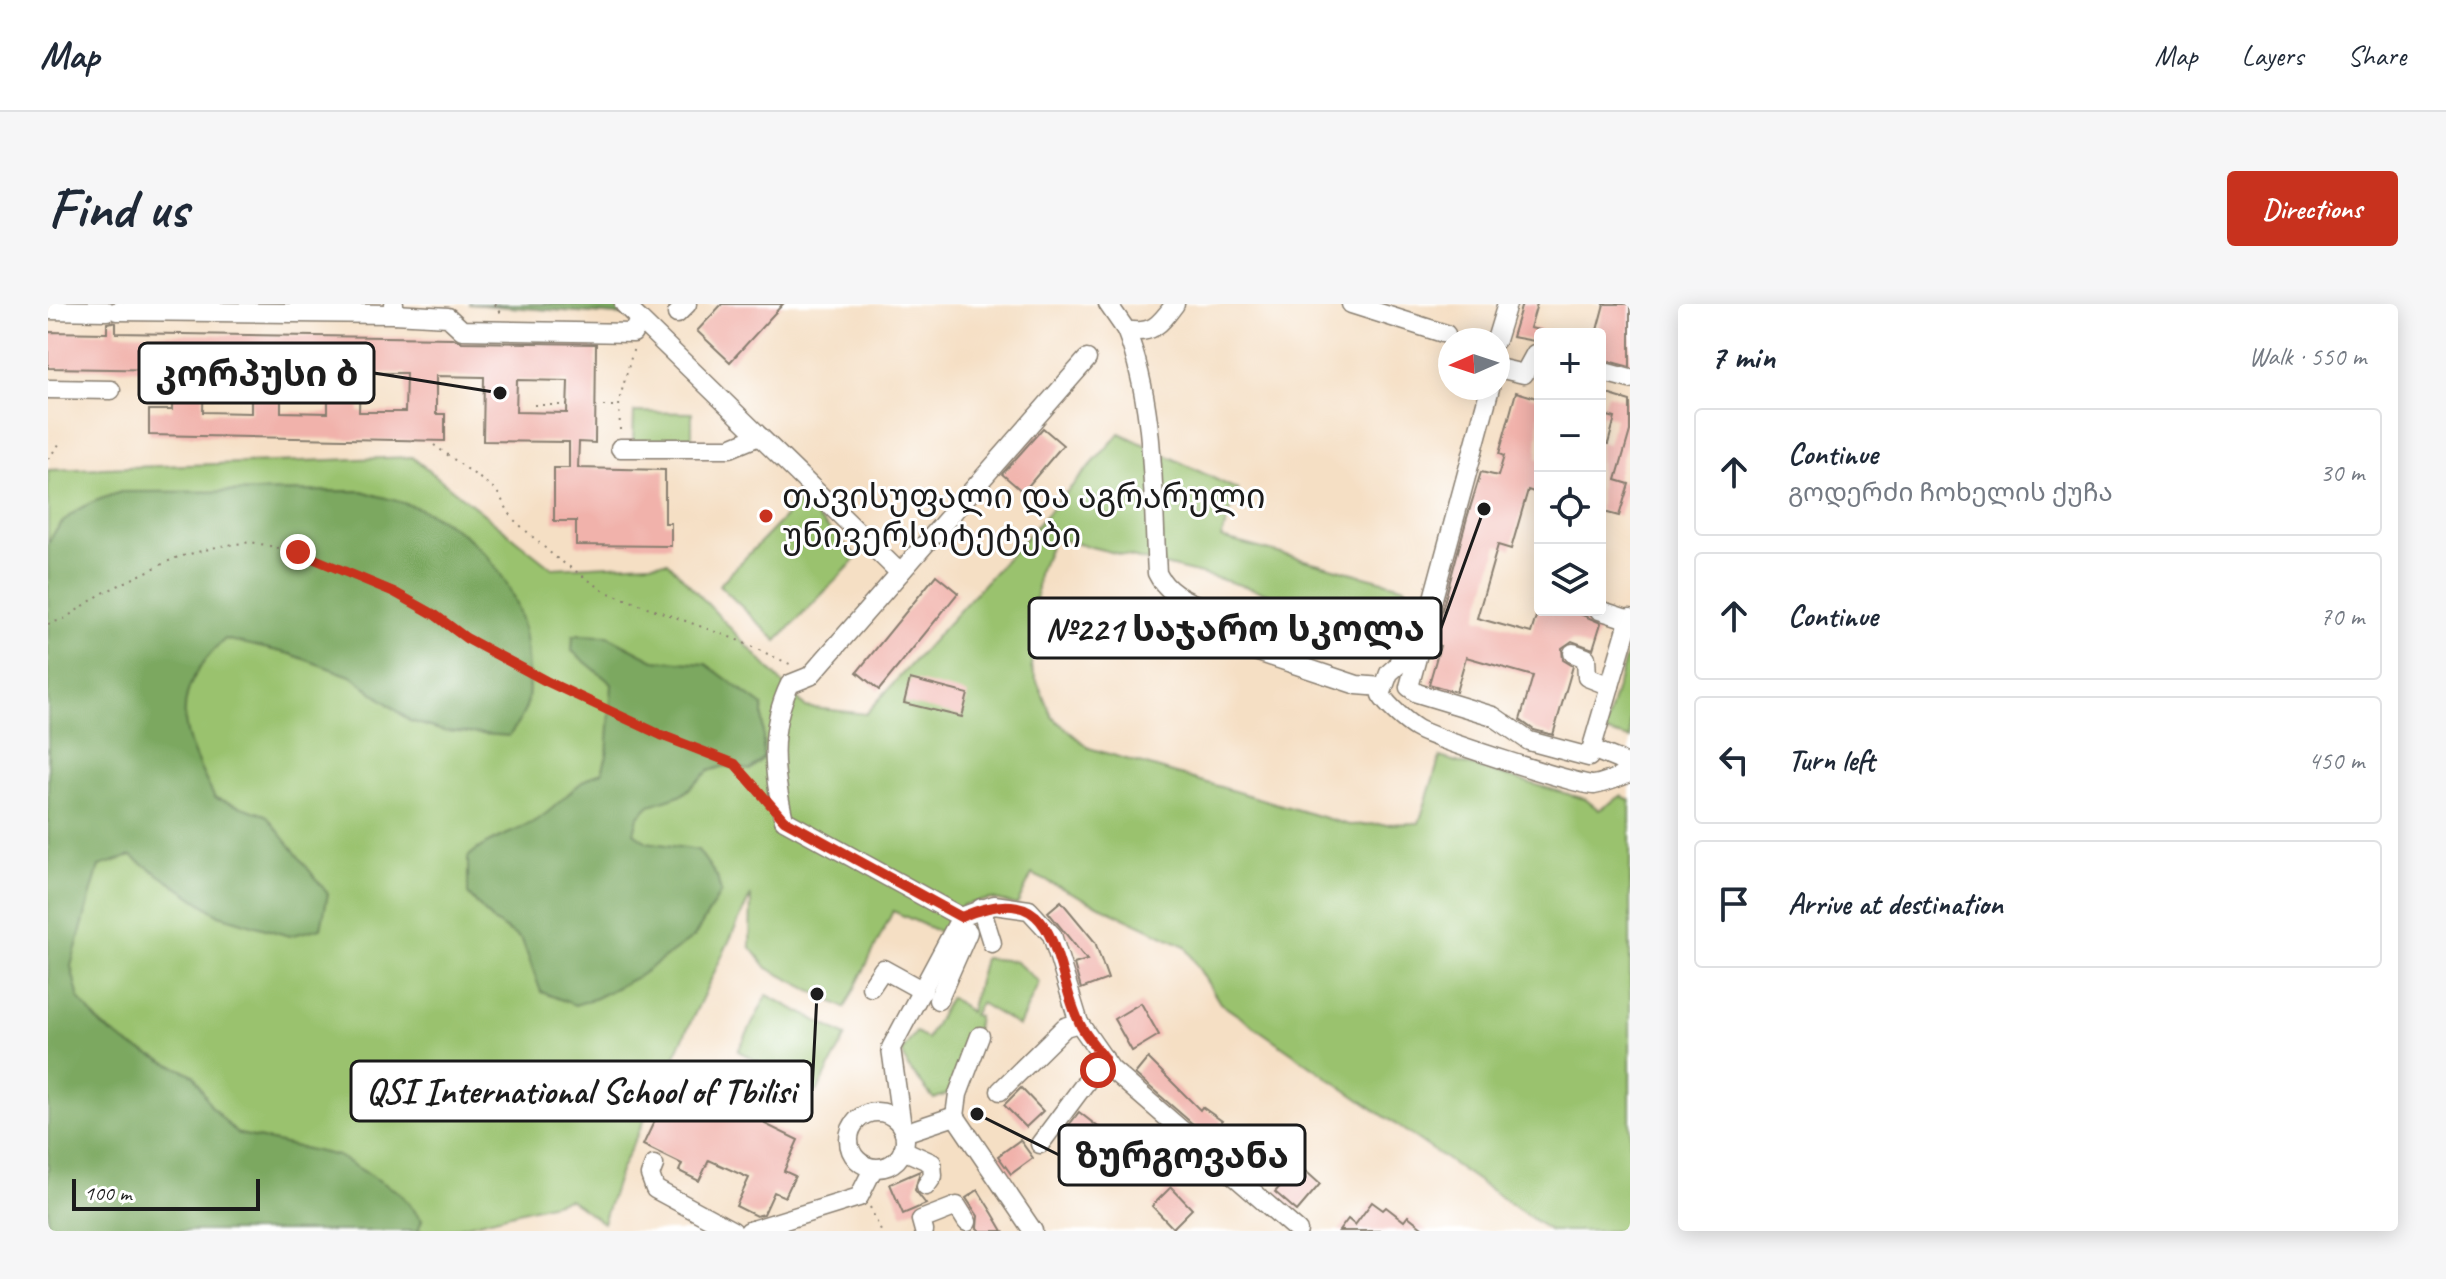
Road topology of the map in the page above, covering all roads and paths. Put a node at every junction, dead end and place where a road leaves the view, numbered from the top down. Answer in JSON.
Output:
{"nodes":[{"id":1,"x":624,"y":304,"type":"edge"},
{"id":2,"x":1108,"y":304,"type":"edge"},
{"id":3,"x":1175,"y":304,"type":"edge"},
{"id":4,"x":1351,"y":304,"type":"edge"},
{"id":5,"x":1507,"y":304,"type":"edge"},
{"id":6,"x":374,"y":309,"type":"edge"},
{"id":7,"x":394,"y":309,"type":"edge"},
{"id":8,"x":48,"y":310,"type":"edge"},
{"id":9,"x":639,"y":319,"type":"junction"},
{"id":10,"x":1500,"y":328,"type":"edge"},
{"id":11,"x":1126,"y":330,"type":"junction"},
{"id":12,"x":1438,"y":331,"type":"edge"},
{"id":13,"x":635,"y":345,"type":"dead end"},
{"id":14,"x":1534,"y":356,"type":"edge"},
{"id":15,"x":1087,"y":359,"type":"dead end"},
{"id":16,"x":1510,"y":371,"type":"edge"},
{"id":17,"x":1606,"y":373,"type":"edge"},
{"id":18,"x":1630,"y":379,"type":"edge"},
{"id":19,"x":48,"y":389,"type":"edge"},
{"id":20,"x":111,"y":390,"type":"dead end"},
{"id":21,"x":1487,"y":400,"type":"edge"},
{"id":22,"x":534,"y":405,"type":"dead end"},
{"id":23,"x":568,"y":405,"type":"dead end"},
{"id":24,"x":595,"y":406,"type":"dead end"},
{"id":25,"x":619,"y":406,"type":"junction"},
{"id":26,"x":759,"y":436,"type":"junction"},
{"id":27,"x":60,"y":443,"type":"dead end"},
{"id":28,"x":434,"y":445,"type":"dead end"},
{"id":29,"x":620,"y":448,"type":"joint"},
{"id":30,"x":48,"y":459,"type":"edge"},
{"id":31,"x":900,"y":573,"type":"junction"},
{"id":32,"x":1606,"y":612,"type":"edge"},
{"id":33,"x":1630,"y":619,"type":"edge"},
{"id":34,"x":48,"y":624,"type":"edge"},
{"id":35,"x":1403,"y":645,"type":"dead end"},
{"id":36,"x":1573,"y":653,"type":"dead end"},
{"id":37,"x":810,"y":676,"type":"junction"},
{"id":38,"x":1610,"y":686,"type":"junction"},
{"id":39,"x":1382,"y":687,"type":"junction"},
{"id":40,"x":1592,"y":749,"type":"junction"},
{"id":41,"x":1630,"y":771,"type":"edge"},
{"id":42,"x":763,"y":796,"type":"dead end"},
{"id":43,"x":972,"y":912,"type":"junction"},
{"id":44,"x":992,"y":943,"type":"dead end"},
{"id":45,"x":871,"y":987,"type":"dead end"},
{"id":46,"x":930,"y":995,"type":"junction"},
{"id":47,"x":1079,"y":1023,"type":"junction"},
{"id":48,"x":980,"y":1036,"type":"dead end"},
{"id":49,"x":1104,"y":1058,"type":"junction"},
{"id":50,"x":1000,"y":1091,"type":"dead end"},
{"id":51,"x":959,"y":1120,"type":"junction"},
{"id":52,"x":900,"y":1131,"type":"junction"},
{"id":53,"x":1040,"y":1144,"type":"dead end"},
{"id":54,"x":654,"y":1165,"type":"dead end"},
{"id":55,"x":873,"y":1169,"type":"junction"},
{"id":56,"x":926,"y":1186,"type":"dead end"},
{"id":57,"x":859,"y":1197,"type":"junction"},
{"id":58,"x":967,"y":1222,"type":"dead end"},
{"id":59,"x":733,"y":1231,"type":"edge"},
{"id":60,"x":749,"y":1231,"type":"edge"},
{"id":61,"x":881,"y":1231,"type":"edge"},
{"id":62,"x":924,"y":1231,"type":"edge"},
{"id":63,"x":1033,"y":1231,"type":"edge"},
{"id":64,"x":1298,"y":1231,"type":"edge"}],
"edges":[{"from":1,"to":9,"type":"street"},
{"from":2,"to":11,"type":"street"},
{"from":3,"to":11,"type":"street"},
{"from":4,"to":12,"type":"street"},
{"from":5,"to":10,"type":"street"},
{"from":6,"to":7,"type":"street"},
{"from":6,"to":8,"type":"street"},
{"from":7,"to":9,"type":"street"},
{"from":9,"to":26,"type":"street"},
{"from":11,"to":39,"type":"street"},
{"from":13,"to":25,"type":"path"},
{"from":14,"to":16,"type":"street"},
{"from":15,"to":31,"type":"street"},
{"from":17,"to":18,"type":"street"},
{"from":19,"to":20,"type":"street"},
{"from":21,"to":40,"type":"street"},
{"from":22,"to":23,"type":"path"},
{"from":24,"to":25,"type":"path"},
{"from":25,"to":29,"type":"path"},
{"from":26,"to":29,"type":"street"},
{"from":26,"to":31,"type":"street"},
{"from":27,"to":30,"type":"path"},
{"from":28,"to":37,"type":"path"},
{"from":31,"to":37,"type":"street"},
{"from":32,"to":33,"type":"street"},
{"from":33,"to":38,"type":"street"},
{"from":34,"to":42,"type":"path"},
{"from":35,"to":39,"type":"street"},
{"from":36,"to":38,"type":"street"},
{"from":37,"to":43,"type":"street"},
{"from":38,"to":40,"type":"street"},
{"from":39,"to":41,"type":"street"},
{"from":40,"to":41,"type":"street"},
{"from":43,"to":44,"type":"street"},
{"from":43,"to":46,"type":"street"},
{"from":43,"to":47,"type":"street"},
{"from":45,"to":46,"type":"street"},
{"from":46,"to":52,"type":"street"},
{"from":47,"to":49,"type":"street"},
{"from":47,"to":50,"type":"street"},
{"from":48,"to":51,"type":"street"},
{"from":49,"to":53,"type":"street"},
{"from":49,"to":64,"type":"street"},
{"from":51,"to":52,"type":"street"},
{"from":51,"to":63,"type":"street"},
{"from":52,"to":55,"type":"street"},
{"from":52,"to":55,"type":"street"},
{"from":52,"to":56,"type":"street"},
{"from":54,"to":59,"type":"street"},
{"from":55,"to":57,"type":"street"},
{"from":57,"to":60,"type":"street"},
{"from":57,"to":61,"type":"path"},
{"from":58,"to":62,"type":"street"}]}
